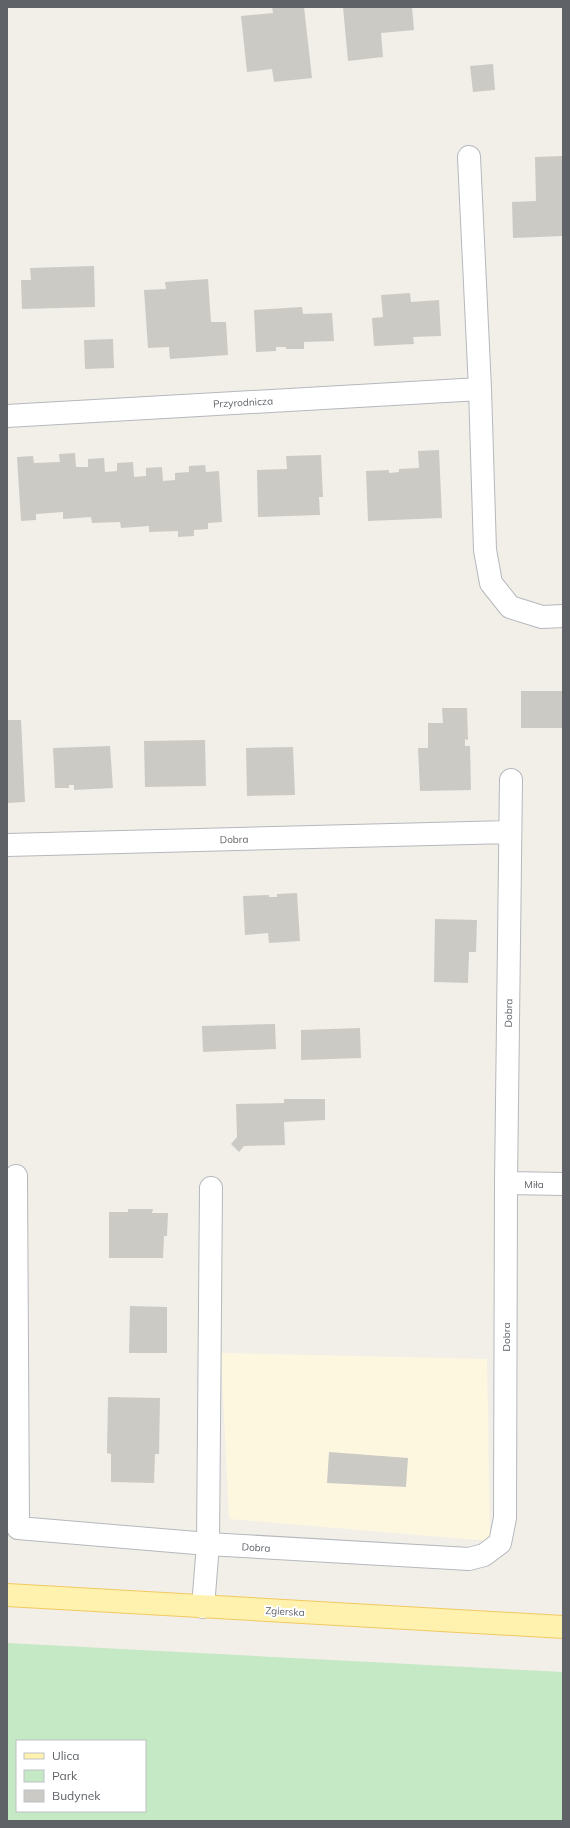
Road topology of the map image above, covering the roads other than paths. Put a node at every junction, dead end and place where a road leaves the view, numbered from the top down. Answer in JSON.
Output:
{"nodes":[{"id":1,"x":469,"y":157,"type":"dead end"},
{"id":2,"x":480,"y":388,"type":"junction"},
{"id":3,"x":7,"y":416,"type":"edge"},
{"id":4,"x":563,"y":616,"type":"edge"},
{"id":5,"x":511,"y":780,"type":"dead end"},
{"id":6,"x":509,"y":832,"type":"junction"},
{"id":7,"x":7,"y":845,"type":"edge"},
{"id":8,"x":16,"y":1176,"type":"dead end"},
{"id":9,"x":506,"y":1184,"type":"junction"},
{"id":10,"x":563,"y":1184,"type":"edge"},
{"id":11,"x":210,"y":1188,"type":"dead end"},
{"id":12,"x":208,"y":1544,"type":"junction"},
{"id":13,"x":7,"y":1595,"type":"edge"},
{"id":14,"x":203,"y":1607,"type":"junction"},
{"id":15,"x":563,"y":1627,"type":"edge"}],
"edges":[{"from":1,"to":2,"type":"street"},
{"from":2,"to":3,"type":"street","name":"Przyrodnicza"},
{"from":2,"to":4,"type":"street"},
{"from":5,"to":6,"type":"street","name":"Dobra"},
{"from":6,"to":7,"type":"street","name":"Dobra"},
{"from":6,"to":9,"type":"street","name":"Dobra"},
{"from":8,"to":12,"type":"street","name":"Dobra"},
{"from":9,"to":10,"type":"street","name":"Miła"},
{"from":9,"to":12,"type":"street","name":"Dobra"},
{"from":11,"to":12,"type":"street"},
{"from":12,"to":14,"type":"street"},
{"from":13,"to":14,"type":"main road","name":"Zgierska"},
{"from":14,"to":15,"type":"main road","name":"Zgierska"}]}
